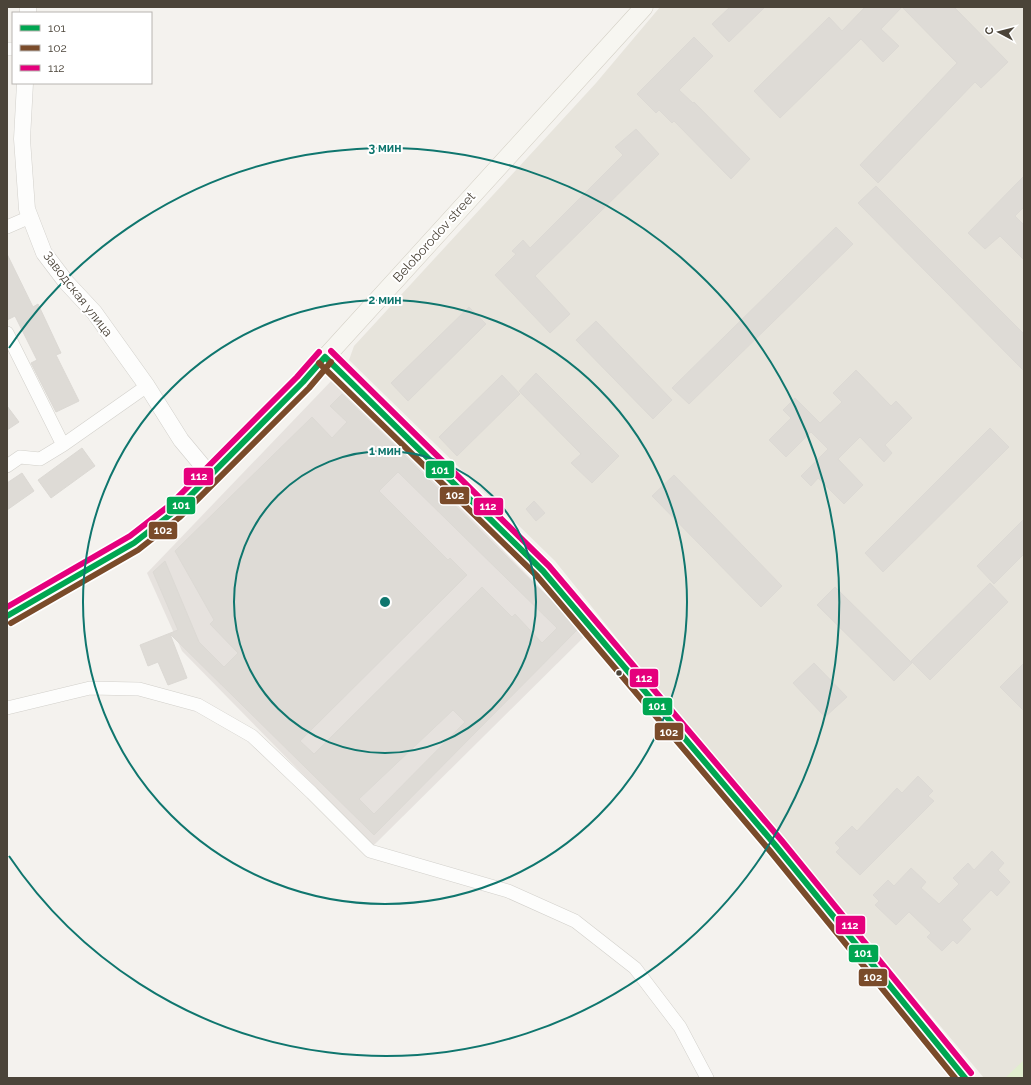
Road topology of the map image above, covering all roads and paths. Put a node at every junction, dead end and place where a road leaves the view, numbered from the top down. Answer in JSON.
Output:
{"nodes":[{"id":1,"x":644,"y":7,"type":"edge"},
{"id":2,"x":25,"y":84,"type":"edge"},
{"id":3,"x":30,"y":217,"type":"junction"},
{"id":4,"x":7,"y":227,"type":"edge"},
{"id":5,"x":7,"y":333,"type":"edge"},
{"id":6,"x":325,"y":357,"type":"junction"},
{"id":7,"x":147,"y":386,"type":"junction"},
{"id":8,"x":64,"y":445,"type":"junction"},
{"id":9,"x":7,"y":466,"type":"edge"},
{"id":10,"x":211,"y":476,"type":"junction"},
{"id":11,"x":7,"y":616,"type":"edge"},
{"id":12,"x":7,"y":708,"type":"edge"},
{"id":13,"x":708,"y":1078,"type":"edge"},
{"id":14,"x":965,"y":1078,"type":"edge"}],
"edges":[{"from":1,"to":6,"type":"main road","name":"Beloborodov street"},
{"from":2,"to":3,"type":"street","name":"Заводская улица"},
{"from":3,"to":4,"type":"street"},
{"from":3,"to":7,"type":"street","name":"Заводская улица"},
{"from":5,"to":8,"type":"street"},
{"from":6,"to":10,"type":"main road","name":"Beloborodov street"},
{"from":6,"to":14,"type":"street"},
{"from":7,"to":8,"type":"street"},
{"from":7,"to":10,"type":"street","name":"Заводская улица"},
{"from":8,"to":9,"type":"street"},
{"from":10,"to":11,"type":"main road","name":"Beloborodov street"},
{"from":12,"to":13,"type":"street"}]}
